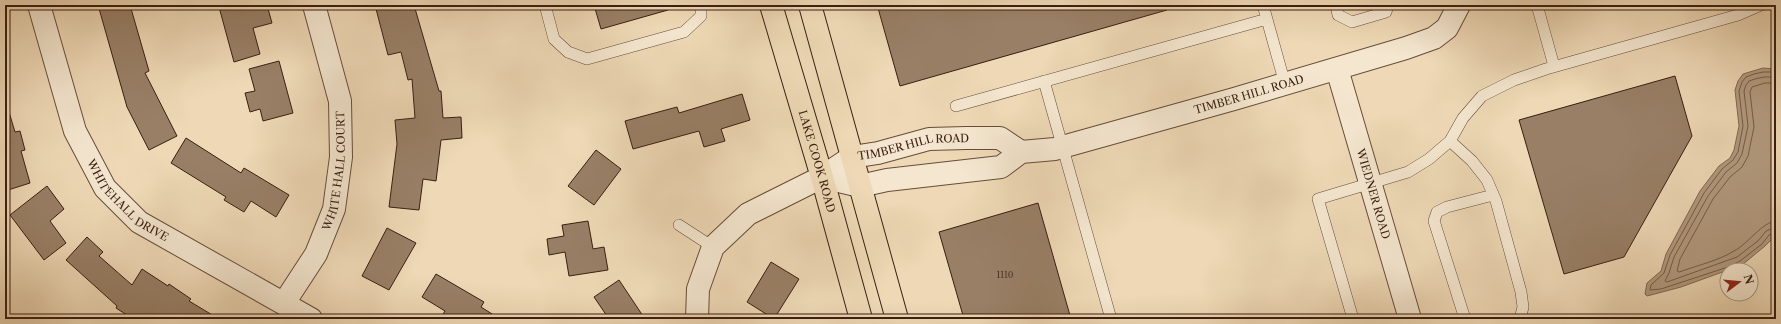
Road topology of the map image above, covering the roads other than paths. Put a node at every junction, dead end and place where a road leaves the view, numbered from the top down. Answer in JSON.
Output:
{"nodes":[{"id":1,"x":39,"y":5,"type":"edge"},
{"id":2,"x":314,"y":5,"type":"edge"},
{"id":3,"x":545,"y":5,"type":"edge"},
{"id":4,"x":701,"y":5,"type":"edge"},
{"id":5,"x":771,"y":5,"type":"edge"},
{"id":6,"x":810,"y":5,"type":"edge"},
{"id":7,"x":1263,"y":5,"type":"edge"},
{"id":8,"x":1336,"y":5,"type":"edge"},
{"id":9,"x":1388,"y":5,"type":"edge"},
{"id":10,"x":1459,"y":5,"type":"edge"},
{"id":11,"x":1537,"y":5,"type":"edge"},
{"id":12,"x":1761,"y":5,"type":"edge"},
{"id":13,"x":1267,"y":19,"type":"junction"},
{"id":14,"x":1554,"y":66,"type":"junction"},
{"id":15,"x":1337,"y":69,"type":"junction"},
{"id":16,"x":1044,"y":81,"type":"junction"},
{"id":17,"x":1285,"y":84,"type":"junction"},
{"id":18,"x":956,"y":106,"type":"dead end"},
{"id":19,"x":1450,"y":141,"type":"junction"},
{"id":20,"x":1062,"y":146,"type":"junction"},
{"id":21,"x":1021,"y":152,"type":"junction"},
{"id":22,"x":852,"y":157,"type":"junction"},
{"id":23,"x":822,"y":177,"type":"junction"},
{"id":24,"x":1371,"y":184,"type":"junction"},
{"id":25,"x":860,"y":186,"type":"junction"},
{"id":26,"x":1493,"y":195,"type":"junction"},
{"id":27,"x":679,"y":225,"type":"dead end"},
{"id":28,"x":713,"y":247,"type":"junction"},
{"id":29,"x":284,"y":303,"type":"junction"},
{"id":30,"x":310,"y":319,"type":"edge"},
{"id":31,"x":697,"y":319,"type":"edge"},
{"id":32,"x":861,"y":319,"type":"edge"},
{"id":33,"x":897,"y":319,"type":"edge"},
{"id":34,"x":1111,"y":319,"type":"edge"},
{"id":35,"x":1353,"y":319,"type":"edge"},
{"id":36,"x":1410,"y":319,"type":"edge"},
{"id":37,"x":1464,"y":319,"type":"edge"},
{"id":38,"x":1520,"y":319,"type":"edge"}],
"edges":[{"from":1,"to":29,"type":"street","name":"WHITEHALL DRIVE"},
{"from":2,"to":29,"type":"street","name":"WHITE HALL COURT"},
{"from":3,"to":4,"type":"lane"},
{"from":5,"to":23,"type":"main road","name":"LAKE COOK ROAD"},
{"from":6,"to":22,"type":"main road"},
{"from":7,"to":13,"type":"lane"},
{"from":8,"to":9,"type":"lane"},
{"from":10,"to":15,"type":"street","name":"TIMBER HILL ROAD"},
{"from":11,"to":14,"type":"lane"},
{"from":12,"to":14,"type":"lane"},
{"from":13,"to":16,"type":"lane"},
{"from":13,"to":17,"type":"lane"},
{"from":14,"to":19,"type":"lane"},
{"from":15,"to":17,"type":"street","name":"TIMBER HILL ROAD"},
{"from":15,"to":24,"type":"street","name":"WIEDNER ROAD"},
{"from":16,"to":18,"type":"lane"},
{"from":16,"to":20,"type":"lane"},
{"from":17,"to":20,"type":"street","name":"TIMBER HILL ROAD"},
{"from":19,"to":24,"type":"lane"},
{"from":19,"to":26,"type":"lane"},
{"from":20,"to":21,"type":"street","name":"TIMBER HILL ROAD"},
{"from":20,"to":34,"type":"lane"},
{"from":21,"to":22,"type":"street","name":"TIMBER HILL ROAD"},
{"from":21,"to":25,"type":"street","name":"TIMBER HILL ROAD"},
{"from":22,"to":23,"type":"street","name":"TIMBER HILL ROAD"},
{"from":22,"to":25,"type":"main road"},
{"from":23,"to":25,"type":"street","name":"TIMBER HILL ROAD"},
{"from":23,"to":28,"type":"street"},
{"from":23,"to":32,"type":"main road","name":"LAKE COOK ROAD"},
{"from":24,"to":35,"type":"lane"},
{"from":24,"to":36,"type":"street","name":"WIEDNER ROAD"},
{"from":25,"to":33,"type":"main road"},
{"from":26,"to":37,"type":"lane"},
{"from":26,"to":38,"type":"lane"},
{"from":27,"to":28,"type":"lane"},
{"from":28,"to":31,"type":"street"},
{"from":29,"to":30,"type":"street","name":"WHITEHALL DRIVE"}]}
